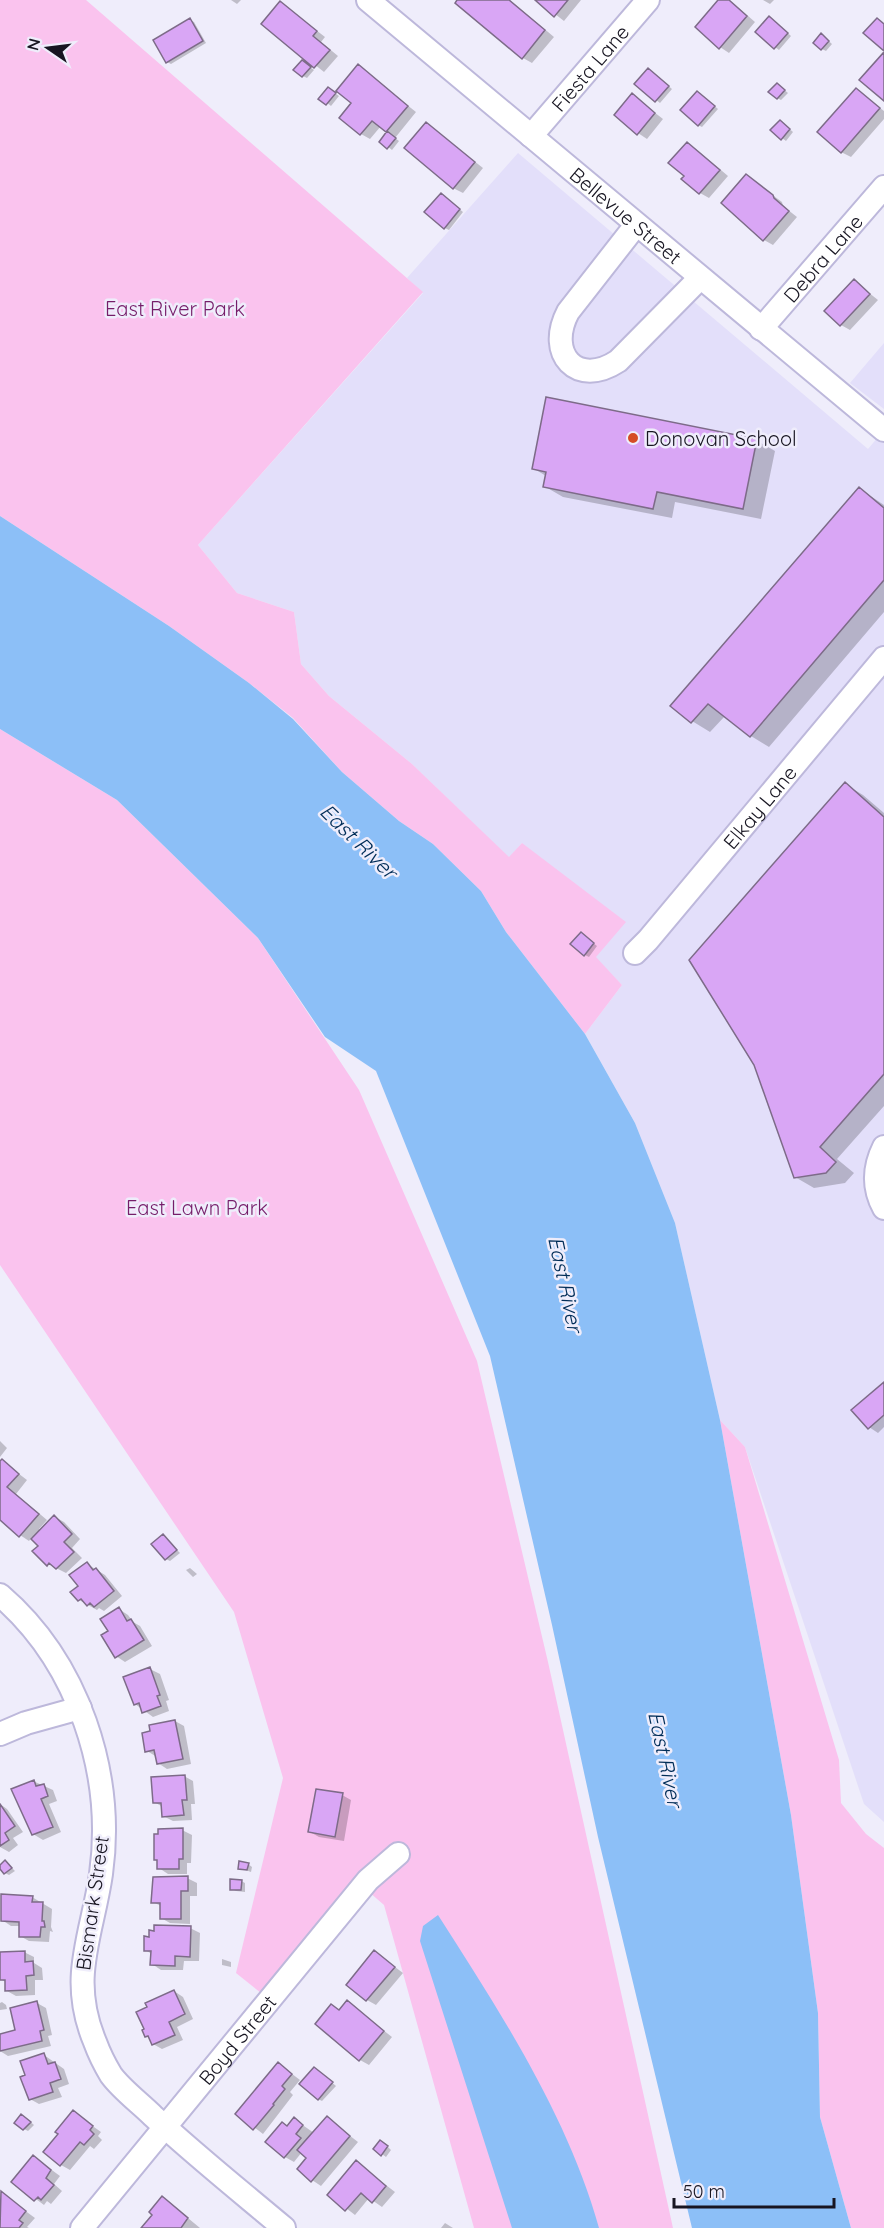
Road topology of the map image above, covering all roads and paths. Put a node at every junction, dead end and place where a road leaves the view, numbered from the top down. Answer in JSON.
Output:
{"nodes":[{"id":1,"x":368,"y":0,"type":"edge"},
{"id":2,"x":648,"y":0,"type":"edge"},
{"id":3,"x":531,"y":136,"type":"junction"},
{"id":4,"x":884,"y":187,"type":"edge"},
{"id":5,"x":636,"y":225,"type":"junction"},
{"id":6,"x":700,"y":278,"type":"junction"},
{"id":7,"x":761,"y":329,"type":"junction"},
{"id":8,"x":884,"y":430,"type":"edge"},
{"id":9,"x":884,"y":658,"type":"edge"},
{"id":10,"x":635,"y":953,"type":"dead end"},
{"id":11,"x":884,"y":1147,"type":"edge"},
{"id":12,"x":884,"y":1208,"type":"edge"},
{"id":13,"x":0,"y":1595,"type":"edge"},
{"id":14,"x":80,"y":1708,"type":"junction"},
{"id":15,"x":0,"y":1734,"type":"edge"},
{"id":16,"x":398,"y":1854,"type":"dead end"},
{"id":17,"x":166,"y":2127,"type":"junction"},
{"id":18,"x":82,"y":2228,"type":"edge"},
{"id":19,"x":284,"y":2228,"type":"edge"}],
"edges":[{"from":1,"to":3,"type":"street","name":"Bellevue Street"},
{"from":2,"to":3,"type":"street","name":"Fiesta Lane"},
{"from":3,"to":5,"type":"street","name":"Bellevue Street"},
{"from":4,"to":7,"type":"street","name":"Debra Lane"},
{"from":5,"to":6,"type":"street","name":"Bellevue Street"},
{"from":5,"to":6,"type":"street"},
{"from":6,"to":7,"type":"street","name":"Bellevue Street"},
{"from":7,"to":8,"type":"street","name":"Bellevue Street"},
{"from":9,"to":10,"type":"street","name":"Elkay Lane"},
{"from":11,"to":12,"type":"street"},
{"from":13,"to":14,"type":"street","name":"Bismark Street"},
{"from":14,"to":15,"type":"street"},
{"from":14,"to":17,"type":"street","name":"Bismark Street"},
{"from":16,"to":17,"type":"street","name":"Boyd Street"},
{"from":17,"to":18,"type":"street","name":"Boyd Street"},
{"from":17,"to":19,"type":"street","name":"Bismark Street"}]}
